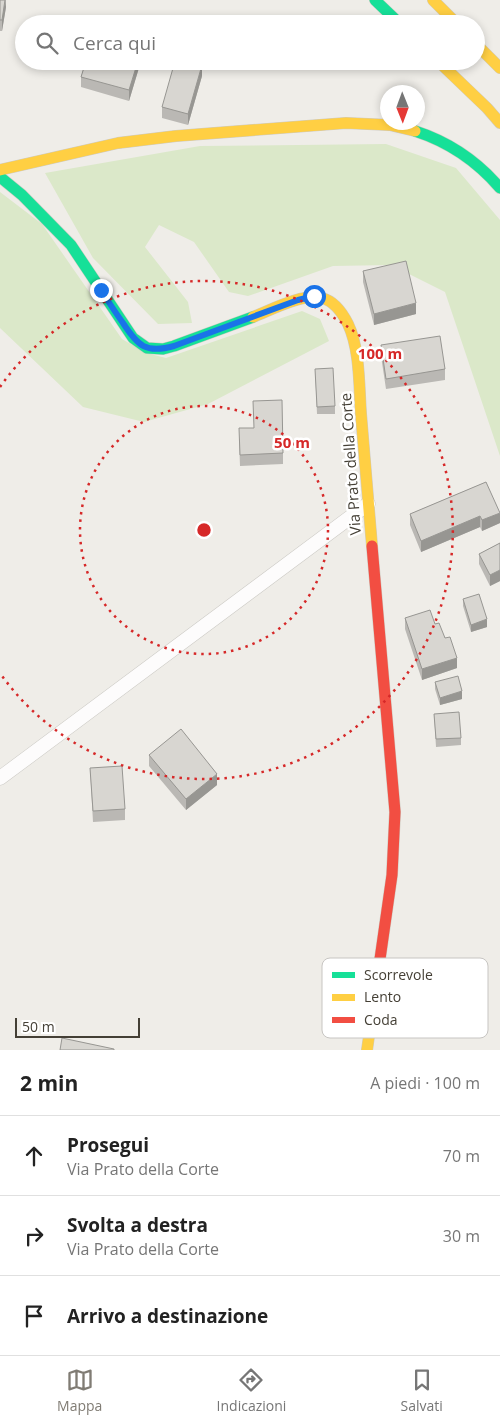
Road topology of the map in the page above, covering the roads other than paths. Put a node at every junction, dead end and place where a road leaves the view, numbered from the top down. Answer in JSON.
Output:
{"nodes":[{"id":1,"x":375,"y":0,"type":"edge"},
{"id":2,"x":433,"y":0,"type":"edge"},
{"id":3,"x":391,"y":15,"type":"edge"},
{"id":4,"x":448,"y":15,"type":"edge"},
{"id":5,"x":485,"y":53,"type":"edge"},
{"id":6,"x":500,"y":68,"type":"edge"},
{"id":7,"x":447,"y":70,"type":"edge"},
{"id":8,"x":500,"y":123,"type":"edge"},
{"id":9,"x":0,"y":170,"type":"edge"},
{"id":10,"x":0,"y":177,"type":"edge"},
{"id":11,"x":500,"y":188,"type":"edge"},
{"id":12,"x":368,"y":504,"type":"junction"},
{"id":13,"x":0,"y":778,"type":"edge"},
{"id":14,"x":380,"y":958,"type":"edge"}],
"edges":[{"from":1,"to":3,"type":"main road"},
{"from":2,"to":4,"type":"main road"},
{"from":5,"to":6,"type":"main road"},
{"from":7,"to":8,"type":"main road"},
{"from":9,"to":11,"type":"main road"},
{"from":10,"to":12,"type":"main road","name":"Via Prato della Corte"},
{"from":12,"to":13,"type":"street"},
{"from":12,"to":14,"type":"main road","name":"Via Prato della Corte"}]}
